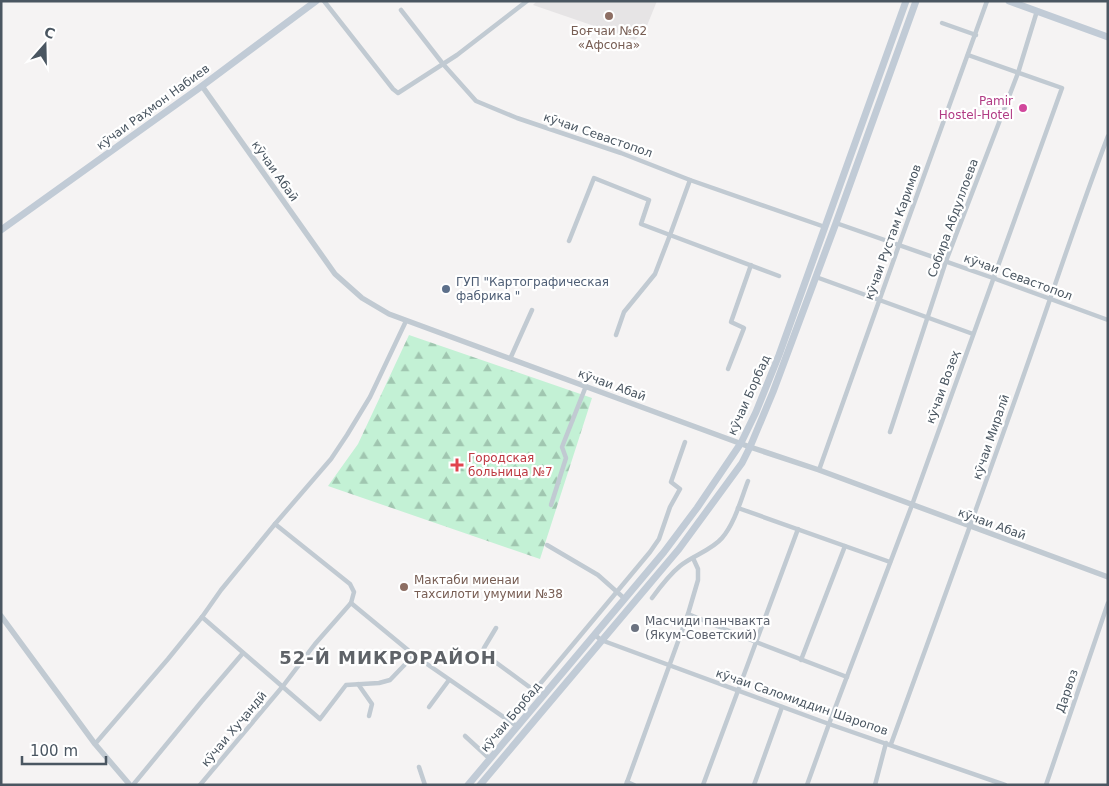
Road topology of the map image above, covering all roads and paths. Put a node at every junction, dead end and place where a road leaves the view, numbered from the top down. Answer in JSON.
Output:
{"nodes":[{"id":1,"x":316,"y":1,"type":"edge"},
{"id":2,"x":324,"y":1,"type":"edge"},
{"id":3,"x":526,"y":1,"type":"edge"},
{"id":4,"x":906,"y":1,"type":"edge"},
{"id":5,"x":916,"y":1,"type":"edge"},
{"id":6,"x":988,"y":1,"type":"edge"},
{"id":7,"x":1009,"y":1,"type":"edge"},
{"id":8,"x":1027,"y":4,"type":"edge"},
{"id":9,"x":401,"y":10,"type":"dead end"},
{"id":10,"x":1037,"y":11,"type":"junction"},
{"id":11,"x":942,"y":24,"type":"dead end"},
{"id":12,"x":976,"y":35,"type":"junction"},
{"id":13,"x":1108,"y":37,"type":"edge"},
{"id":14,"x":968,"y":56,"type":"junction"},
{"id":15,"x":443,"y":64,"type":"junction"},
{"id":16,"x":1018,"y":73,"type":"junction"},
{"id":17,"x":202,"y":86,"type":"junction"},
{"id":18,"x":1108,"y":136,"type":"edge"},
{"id":19,"x":690,"y":180,"type":"junction"},
{"id":20,"x":836,"y":224,"type":"junction"},
{"id":21,"x":825,"y":226,"type":"junction"},
{"id":22,"x":1,"y":230,"type":"edge"},
{"id":23,"x":670,"y":235,"type":"junction"},
{"id":24,"x":569,"y":240,"type":"dead end"},
{"id":25,"x":899,"y":245,"type":"junction"},
{"id":26,"x":946,"y":262,"type":"junction"},
{"id":27,"x":751,"y":265,"type":"junction"},
{"id":28,"x":779,"y":276,"type":"dead end"},
{"id":29,"x":816,"y":277,"type":"junction"},
{"id":30,"x":993,"y":278,"type":"junction"},
{"id":31,"x":880,"y":300,"type":"junction"},
{"id":32,"x":1050,"y":300,"type":"junction"},
{"id":33,"x":532,"y":310,"type":"dead end"},
{"id":34,"x":928,"y":317,"type":"junction"},
{"id":35,"x":1108,"y":320,"type":"edge"},
{"id":36,"x":406,"y":321,"type":"junction"},
{"id":37,"x":973,"y":334,"type":"junction"},
{"id":38,"x":616,"y":335,"type":"dead end"},
{"id":39,"x":510,"y":359,"type":"junction"},
{"id":40,"x":728,"y":369,"type":"dead end"},
{"id":41,"x":586,"y":386,"type":"junction"},
{"id":42,"x":890,"y":432,"type":"dead end"},
{"id":43,"x":685,"y":442,"type":"dead end"},
{"id":44,"x":741,"y":443,"type":"junction"},
{"id":45,"x":750,"y":447,"type":"junction"},
{"id":46,"x":819,"y":470,"type":"junction"},
{"id":47,"x":748,"y":481,"type":"dead end"},
{"id":48,"x":551,"y":505,"type":"dead end"},
{"id":49,"x":912,"y":505,"type":"junction"},
{"id":50,"x":738,"y":508,"type":"junction"},
{"id":51,"x":275,"y":524,"type":"junction"},
{"id":52,"x":971,"y":526,"type":"junction"},
{"id":53,"x":798,"y":529,"type":"junction"},
{"id":54,"x":547,"y":545,"type":"dead end"},
{"id":55,"x":845,"y":546,"type":"junction"},
{"id":56,"x":693,"y":558,"type":"junction"},
{"id":57,"x":890,"y":562,"type":"junction"},
{"id":58,"x":1108,"y":577,"type":"edge"},
{"id":59,"x":617,"y":592,"type":"junction"},
{"id":60,"x":652,"y":598,"type":"dead end"},
{"id":61,"x":625,"y":599,"type":"junction"},
{"id":62,"x":351,"y":603,"type":"junction"},
{"id":63,"x":1108,"y":604,"type":"edge"},
{"id":64,"x":688,"y":614,"type":"junction"},
{"id":65,"x":1,"y":616,"type":"edge"},
{"id":66,"x":202,"y":617,"type":"junction"},
{"id":67,"x":496,"y":628,"type":"dead end"},
{"id":68,"x":595,"y":635,"type":"junction"},
{"id":69,"x":601,"y":640,"type":"junction"},
{"id":70,"x":756,"y":642,"type":"junction"},
{"id":71,"x":243,"y":653,"type":"junction"},
{"id":72,"x":414,"y":655,"type":"junction"},
{"id":73,"x":801,"y":660,"type":"junction"},
{"id":74,"x":668,"y":666,"type":"junction"},
{"id":75,"x":846,"y":677,"type":"junction"},
{"id":76,"x":449,"y":680,"type":"junction"},
{"id":77,"x":358,"y":684,"type":"junction"},
{"id":78,"x":283,"y":686,"type":"junction"},
{"id":79,"x":534,"y":690,"type":"junction"},
{"id":80,"x":738,"y":690,"type":"junction"},
{"id":81,"x":543,"y":697,"type":"junction"},
{"id":82,"x":429,"y":707,"type":"dead end"},
{"id":83,"x":782,"y":707,"type":"junction"},
{"id":84,"x":369,"y":716,"type":"dead end"},
{"id":85,"x":509,"y":721,"type":"junction"},
{"id":86,"x":829,"y":724,"type":"junction"},
{"id":87,"x":518,"y":727,"type":"junction"},
{"id":88,"x":465,"y":736,"type":"dead end"},
{"id":89,"x":889,"y":743,"type":"junction"},
{"id":90,"x":95,"y":744,"type":"junction"},
{"id":91,"x":490,"y":759,"type":"junction"},
{"id":92,"x":419,"y":768,"type":"dead end"},
{"id":93,"x":626,"y":783,"type":"edge"},
{"id":94,"x":131,"y":785,"type":"edge"},
{"id":95,"x":200,"y":785,"type":"edge"},
{"id":96,"x":424,"y":785,"type":"edge"},
{"id":97,"x":468,"y":785,"type":"edge"},
{"id":98,"x":480,"y":785,"type":"edge"},
{"id":99,"x":634,"y":785,"type":"edge"},
{"id":100,"x":703,"y":785,"type":"edge"},
{"id":101,"x":754,"y":785,"type":"edge"},
{"id":102,"x":807,"y":785,"type":"edge"},
{"id":103,"x":874,"y":785,"type":"edge"},
{"id":104,"x":1006,"y":785,"type":"edge"},
{"id":105,"x":1046,"y":785,"type":"edge"}],
"edges":[{"from":1,"to":17,"type":"main road","name":"кӯчаи Раҳмон Набиев"},
{"from":2,"to":15,"type":"street"},
{"from":3,"to":15,"type":"street"},
{"from":4,"to":21,"type":"main road","name":"кӯчаи Борбад"},
{"from":5,"to":20,"type":"main road","name":"кӯчаи Борбад"},
{"from":6,"to":12,"type":"street","name":"кӯчаи Рустам Каримов"},
{"from":7,"to":8,"type":"main road"},
{"from":8,"to":10,"type":"main road"},
{"from":9,"to":15,"type":"street","name":"кӯчаи Севастопол"},
{"from":10,"to":13,"type":"main road"},
{"from":10,"to":16,"type":"street","name":"Собира Абдуллоева"},
{"from":11,"to":12,"type":"street"},
{"from":12,"to":14,"type":"street","name":"кӯчаи Рустам Каримов"},
{"from":14,"to":16,"type":"street","name":"кӯчаи Возеҳ"},
{"from":14,"to":25,"type":"street","name":"кӯчаи Рустам Каримов"},
{"from":15,"to":19,"type":"street","name":"кӯчаи Севастопол"},
{"from":16,"to":26,"type":"street","name":"Собира Абдуллоева"},
{"from":16,"to":30,"type":"street","name":"кӯчаи Возеҳ"},
{"from":17,"to":22,"type":"main road","name":"кӯчаи Раҳмон Набиев"},
{"from":17,"to":36,"type":"street","name":"кӯчаи Абаӣ"},
{"from":18,"to":32,"type":"street","name":"кӯчаи Миралӣ"},
{"from":19,"to":21,"type":"street","name":"кӯчаи Севастопол"},
{"from":19,"to":23,"type":"street"},
{"from":20,"to":25,"type":"street","name":"кӯчаи Севастопол"},
{"from":20,"to":29,"type":"main road","name":"кӯчаи Борбад"},
{"from":21,"to":44,"type":"main road","name":"кӯчаи Борбад"},
{"from":23,"to":24,"type":"street"},
{"from":23,"to":27,"type":"street"},
{"from":23,"to":38,"type":"street"},
{"from":25,"to":26,"type":"street","name":"кӯчаи Севастопол"},
{"from":25,"to":31,"type":"street","name":"кӯчаи Рустам Каримов"},
{"from":26,"to":30,"type":"street","name":"кӯчаи Севастопол"},
{"from":26,"to":34,"type":"street","name":"Собира Абдуллоева"},
{"from":27,"to":28,"type":"street"},
{"from":27,"to":40,"type":"street"},
{"from":29,"to":31,"type":"street"},
{"from":29,"to":45,"type":"main road","name":"кӯчаи Борбад"},
{"from":30,"to":32,"type":"street","name":"кӯчаи Севастопол"},
{"from":30,"to":37,"type":"street","name":"кӯчаи Возеҳ"},
{"from":31,"to":34,"type":"street"},
{"from":31,"to":46,"type":"street","name":"кӯчаи Рустам Каримов"},
{"from":32,"to":35,"type":"street","name":"кӯчаи Севастопол"},
{"from":32,"to":52,"type":"street","name":"кӯчаи Миралӣ"},
{"from":33,"to":39,"type":"street"},
{"from":34,"to":37,"type":"street"},
{"from":34,"to":42,"type":"street","name":"Собира Абдуллоева"},
{"from":36,"to":39,"type":"street","name":"кӯчаи Абаӣ"},
{"from":36,"to":51,"type":"street"},
{"from":37,"to":49,"type":"street","name":"кӯчаи Возеҳ"},
{"from":39,"to":41,"type":"street","name":"кӯчаи Абаӣ"},
{"from":41,"to":44,"type":"street","name":"кӯчаи Абаӣ"},
{"from":41,"to":48,"type":"street"},
{"from":43,"to":59,"type":"street"},
{"from":44,"to":45,"type":"street","name":"кӯчаи Абаӣ"},
{"from":44,"to":61,"type":"main road","name":"кӯчаи Борбад"},
{"from":45,"to":46,"type":"street","name":"кӯчаи Абаӣ"},
{"from":45,"to":69,"type":"main road","name":"кӯчаи Борбад"},
{"from":46,"to":49,"type":"street","name":"кӯчаи Абаӣ"},
{"from":47,"to":50,"type":"street"},
{"from":49,"to":52,"type":"street","name":"кӯчаи Абаӣ"},
{"from":49,"to":57,"type":"street","name":"кӯчаи Возеҳ"},
{"from":50,"to":53,"type":"street"},
{"from":50,"to":56,"type":"street"},
{"from":51,"to":62,"type":"street"},
{"from":51,"to":66,"type":"street"},
{"from":52,"to":58,"type":"street","name":"кӯчаи Абаӣ"},
{"from":52,"to":89,"type":"street","name":"кӯчаи Миралӣ"},
{"from":53,"to":55,"type":"street"},
{"from":53,"to":70,"type":"street"},
{"from":54,"to":59,"type":"street"},
{"from":55,"to":57,"type":"street"},
{"from":55,"to":73,"type":"street"},
{"from":56,"to":60,"type":"street"},
{"from":56,"to":64,"type":"street"},
{"from":57,"to":75,"type":"street","name":"кӯчаи Возеҳ"},
{"from":59,"to":61,"type":"street"},
{"from":59,"to":79,"type":"street"},
{"from":61,"to":68,"type":"main road","name":"кӯчаи Борбад"},
{"from":62,"to":72,"type":"street"},
{"from":62,"to":78,"type":"street","name":"кӯчаи Хуҷандӣ"},
{"from":63,"to":105,"type":"street","name":"Дарвоз"},
{"from":64,"to":70,"type":"street"},
{"from":64,"to":74,"type":"street"},
{"from":65,"to":90,"type":"street"},
{"from":66,"to":71,"type":"street"},
{"from":66,"to":90,"type":"street"},
{"from":67,"to":79,"type":"street"},
{"from":68,"to":69,"type":"street","name":"кӯчаи Саломиддин Шаропов"},
{"from":68,"to":81,"type":"main road","name":"кӯчаи Борбад"},
{"from":69,"to":74,"type":"street","name":"кӯчаи Саломиддин Шаропов"},
{"from":69,"to":98,"type":"main road","name":"кӯчаи Борбад"},
{"from":70,"to":73,"type":"street"},
{"from":70,"to":80,"type":"street"},
{"from":71,"to":78,"type":"street"},
{"from":71,"to":94,"type":"street"},
{"from":72,"to":76,"type":"street"},
{"from":72,"to":77,"type":"street"},
{"from":73,"to":75,"type":"street"},
{"from":74,"to":80,"type":"street","name":"кӯчаи Саломиддин Шаропов"},
{"from":74,"to":93,"type":"street"},
{"from":75,"to":86,"type":"street","name":"кӯчаи Возеҳ"},
{"from":76,"to":82,"type":"street"},
{"from":76,"to":85,"type":"street"},
{"from":77,"to":78,"type":"street"},
{"from":77,"to":84,"type":"street"},
{"from":78,"to":95,"type":"street","name":"кӯчаи Хуҷандӣ"},
{"from":79,"to":81,"type":"street"},
{"from":79,"to":85,"type":"street"},
{"from":80,"to":83,"type":"street","name":"кӯчаи Саломиддин Шаропов"},
{"from":80,"to":100,"type":"street"},
{"from":81,"to":87,"type":"main road","name":"кӯчаи Борбад"},
{"from":83,"to":86,"type":"street","name":"кӯчаи Саломиддин Шаропов"},
{"from":83,"to":101,"type":"street"},
{"from":85,"to":87,"type":"street"},
{"from":86,"to":89,"type":"street","name":"кӯчаи Саломиддин Шаропов"},
{"from":86,"to":102,"type":"street","name":"кӯчаи Возеҳ"},
{"from":87,"to":91,"type":"main road","name":"кӯчаи Борбад"},
{"from":88,"to":91,"type":"street"},
{"from":89,"to":103,"type":"street","name":"кӯчаи Миралӣ"},
{"from":89,"to":104,"type":"street","name":"кӯчаи Саломиддин Шаропов"},
{"from":90,"to":94,"type":"street"},
{"from":91,"to":97,"type":"main road","name":"кӯчаи Борбад"},
{"from":92,"to":96,"type":"street"},
{"from":93,"to":99,"type":"street"}]}
